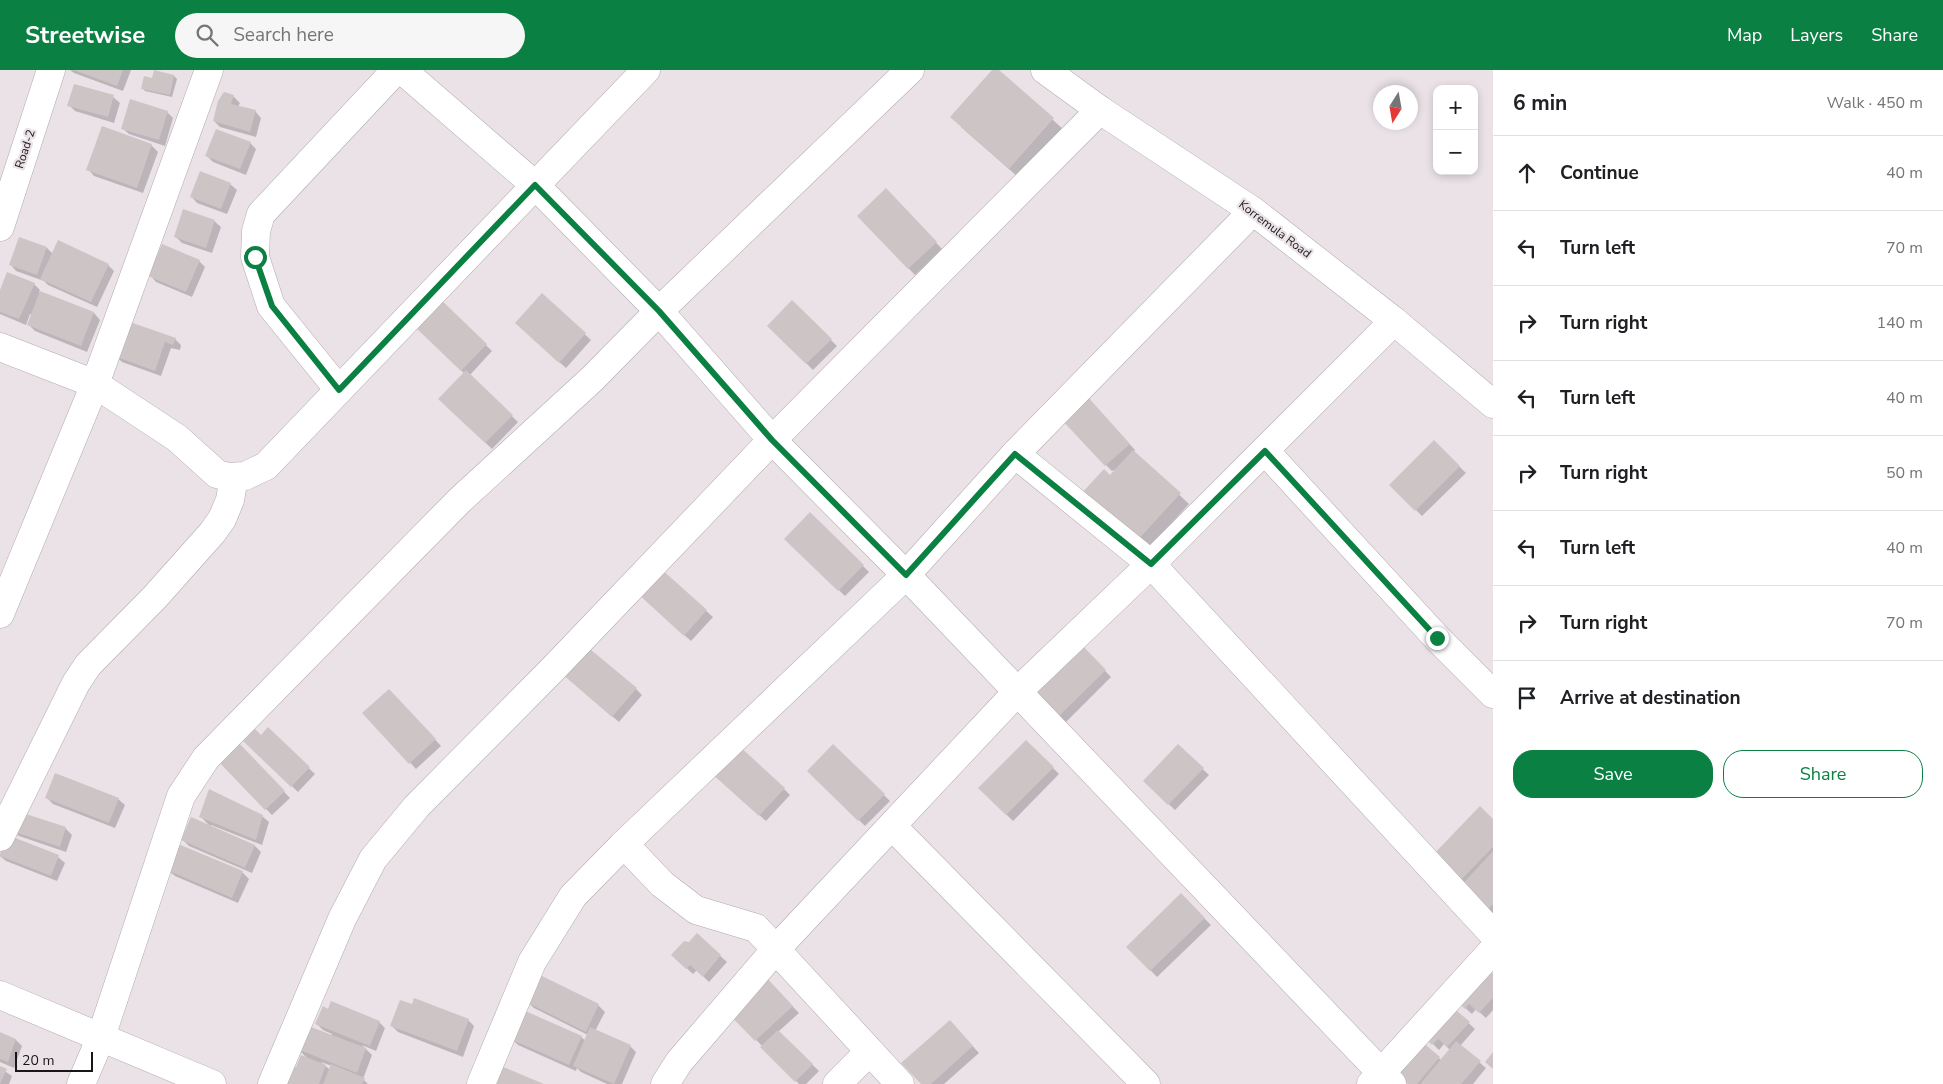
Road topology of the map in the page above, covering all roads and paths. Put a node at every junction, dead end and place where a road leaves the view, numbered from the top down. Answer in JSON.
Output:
{"nodes":[{"id":1,"x":50,"y":70,"type":"edge"},
{"id":2,"x":209,"y":70,"type":"edge"},
{"id":3,"x":396,"y":70,"type":"edge"},
{"id":4,"x":402,"y":70,"type":"edge"},
{"id":5,"x":646,"y":70,"type":"edge"},
{"id":6,"x":910,"y":70,"type":"edge"},
{"id":7,"x":1045,"y":70,"type":"edge"},
{"id":8,"x":1100,"y":110,"type":"junction"},
{"id":9,"x":535,"y":185,"type":"junction"},
{"id":10,"x":1252,"y":211,"type":"junction"},
{"id":11,"x":0,"y":227,"type":"edge"},
{"id":12,"x":659,"y":311,"type":"junction"},
{"id":13,"x":1394,"y":321,"type":"junction"},
{"id":14,"x":0,"y":347,"type":"edge"},
{"id":15,"x":95,"y":384,"type":"junction"},
{"id":16,"x":339,"y":390,"type":"junction"},
{"id":17,"x":1493,"y":404,"type":"edge"},
{"id":18,"x":772,"y":440,"type":"junction"},
{"id":19,"x":1265,"y":451,"type":"junction"},
{"id":20,"x":1015,"y":454,"type":"junction"},
{"id":21,"x":234,"y":477,"type":"junction"},
{"id":22,"x":1151,"y":564,"type":"junction"},
{"id":23,"x":906,"y":575,"type":"junction"},
{"id":24,"x":0,"y":614,"type":"edge"},
{"id":25,"x":1018,"y":691,"type":"junction"},
{"id":26,"x":1493,"y":694,"type":"edge"},
{"id":27,"x":892,"y":826,"type":"junction"},
{"id":28,"x":0,"y":837,"type":"edge"},
{"id":29,"x":624,"y":844,"type":"junction"},
{"id":30,"x":1493,"y":934,"type":"edge"},
{"id":31,"x":776,"y":950,"type":"junction"},
{"id":32,"x":1493,"y":950,"type":"edge"},
{"id":33,"x":0,"y":995,"type":"edge"},
{"id":34,"x":101,"y":1037,"type":"junction"},
{"id":35,"x":869,"y":1052,"type":"junction"},
{"id":36,"x":1381,"y":1081,"type":"edge"},
{"id":37,"x":81,"y":1084,"type":"edge"},
{"id":38,"x":212,"y":1084,"type":"edge"},
{"id":39,"x":272,"y":1084,"type":"edge"},
{"id":40,"x":481,"y":1084,"type":"edge"},
{"id":41,"x":665,"y":1084,"type":"edge"},
{"id":42,"x":837,"y":1084,"type":"edge"},
{"id":43,"x":900,"y":1084,"type":"edge"},
{"id":44,"x":1146,"y":1084,"type":"edge"}],
"edges":[{"from":1,"to":11,"type":"street","name":"Road-2"},
{"from":2,"to":15,"type":"street"},
{"from":3,"to":16,"type":"street"},
{"from":4,"to":9,"type":"street"},
{"from":5,"to":9,"type":"street"},
{"from":6,"to":12,"type":"street"},
{"from":7,"to":8,"type":"street","name":"Korremula Road"},
{"from":8,"to":10,"type":"street","name":"Korremula Road"},
{"from":8,"to":18,"type":"street"},
{"from":9,"to":12,"type":"street"},
{"from":9,"to":16,"type":"street"},
{"from":10,"to":13,"type":"street","name":"Korremula Road"},
{"from":10,"to":20,"type":"street"},
{"from":12,"to":18,"type":"street"},
{"from":12,"to":34,"type":"street"},
{"from":13,"to":17,"type":"street","name":"Korremula Road"},
{"from":13,"to":19,"type":"street"},
{"from":14,"to":15,"type":"street"},
{"from":15,"to":21,"type":"street"},
{"from":15,"to":24,"type":"street"},
{"from":16,"to":21,"type":"street"},
{"from":18,"to":23,"type":"street"},
{"from":18,"to":39,"type":"street"},
{"from":19,"to":22,"type":"street"},
{"from":19,"to":26,"type":"street"},
{"from":20,"to":22,"type":"street"},
{"from":20,"to":23,"type":"street"},
{"from":21,"to":28,"type":"street"},
{"from":22,"to":25,"type":"street"},
{"from":22,"to":30,"type":"street"},
{"from":23,"to":25,"type":"street"},
{"from":23,"to":29,"type":"street"},
{"from":25,"to":27,"type":"street"},
{"from":25,"to":36,"type":"street"},
{"from":27,"to":31,"type":"street"},
{"from":27,"to":44,"type":"street"},
{"from":29,"to":31,"type":"street"},
{"from":29,"to":40,"type":"street"},
{"from":31,"to":35,"type":"street"},
{"from":31,"to":41,"type":"street"},
{"from":32,"to":36,"type":"street"},
{"from":33,"to":34,"type":"street"},
{"from":34,"to":37,"type":"street"},
{"from":34,"to":38,"type":"street"},
{"from":35,"to":42,"type":"street"},
{"from":35,"to":43,"type":"street"}]}
